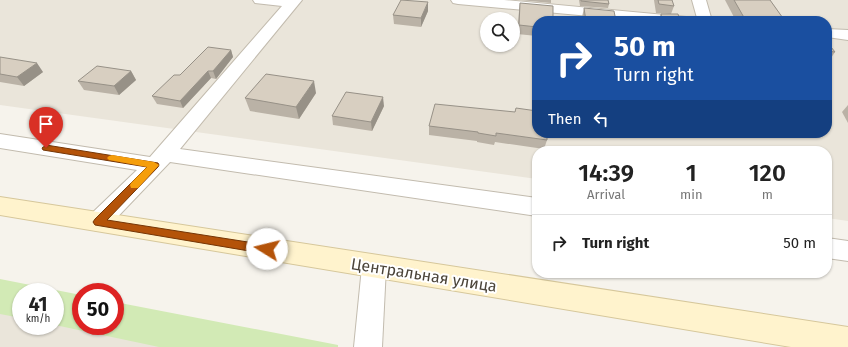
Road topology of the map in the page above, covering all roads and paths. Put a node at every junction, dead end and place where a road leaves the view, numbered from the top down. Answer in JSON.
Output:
{"nodes":[{"id":1,"x":260,"y":0,"type":"edge"},
{"id":2,"x":458,"y":0,"type":"edge"},
{"id":3,"x":699,"y":0,"type":"edge"},
{"id":4,"x":293,"y":2,"type":"edge"},
{"id":5,"x":487,"y":2,"type":"edge"},
{"id":6,"x":638,"y":16,"type":"edge"},
{"id":7,"x":704,"y":16,"type":"edge"},
{"id":8,"x":832,"y":33,"type":"edge"},
{"id":9,"x":848,"y":35,"type":"edge"},
{"id":10,"x":0,"y":141,"type":"edge"},
{"id":11,"x":160,"y":159,"type":"junction"},
{"id":12,"x":0,"y":206,"type":"edge"},
{"id":13,"x":532,"y":206,"type":"edge"},
{"id":14,"x":98,"y":222,"type":"junction"},
{"id":15,"x":832,"y":249,"type":"edge"},
{"id":16,"x":848,"y":251,"type":"edge"},
{"id":17,"x":374,"y":267,"type":"junction"},
{"id":18,"x":848,"y":342,"type":"edge"},
{"id":19,"x":368,"y":347,"type":"edge"}],
"edges":[{"from":1,"to":4,"type":"street"},
{"from":2,"to":5,"type":"street"},
{"from":3,"to":7,"type":"street"},
{"from":4,"to":11,"type":"street"},
{"from":5,"to":6,"type":"street"},
{"from":8,"to":9,"type":"street"},
{"from":10,"to":11,"type":"street"},
{"from":11,"to":13,"type":"street"},
{"from":11,"to":14,"type":"street"},
{"from":12,"to":14,"type":"main road","name":"Центральная улица"},
{"from":14,"to":17,"type":"main road","name":"Центральная улица"},
{"from":15,"to":16,"type":"street"},
{"from":17,"to":18,"type":"main road","name":"Центральная улица"},
{"from":17,"to":19,"type":"street"}]}
